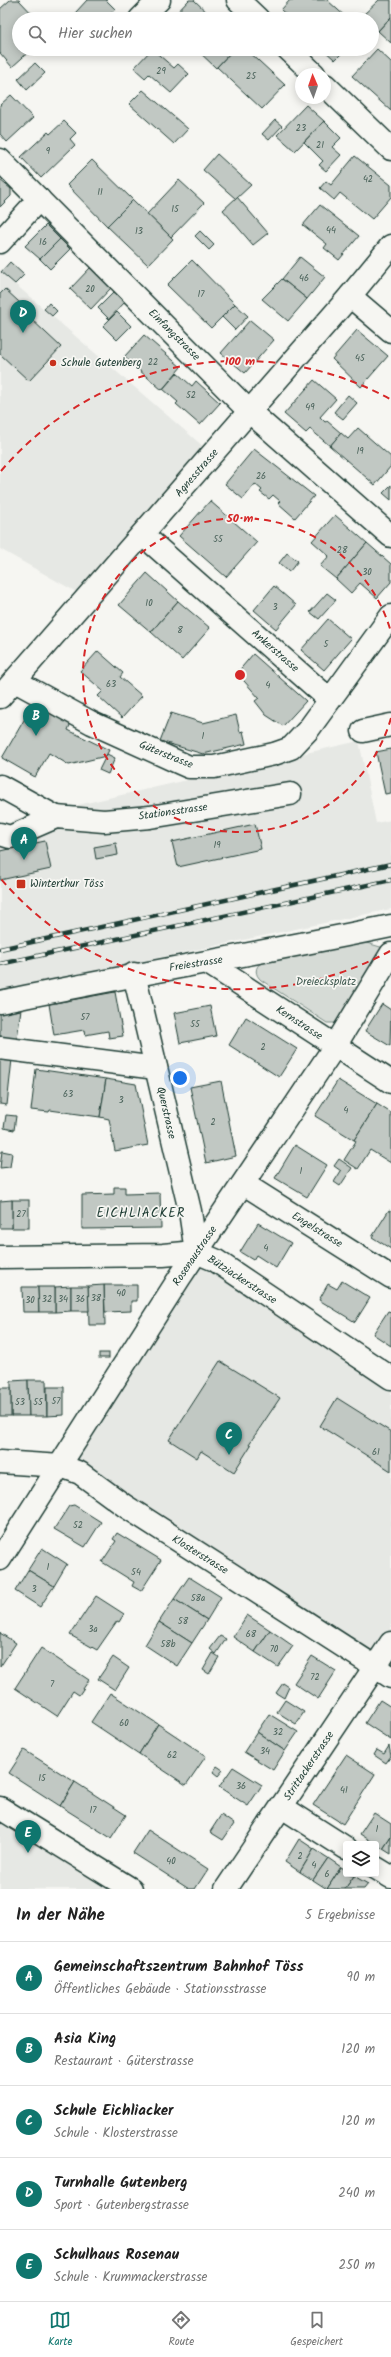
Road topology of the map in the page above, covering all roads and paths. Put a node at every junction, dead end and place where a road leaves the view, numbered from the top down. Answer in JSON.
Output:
{"nodes":[{"id":1,"x":159,"y":0,"type":"edge"},
{"id":2,"x":147,"y":12,"type":"edge"},
{"id":3,"x":295,"y":56,"type":"edge"},
{"id":4,"x":308,"y":68,"type":"edge"},
{"id":5,"x":331,"y":91,"type":"edge"},
{"id":6,"x":391,"y":149,"type":"edge"},
{"id":7,"x":0,"y":160,"type":"edge"},
{"id":8,"x":40,"y":199,"type":"junction"},
{"id":9,"x":0,"y":242,"type":"edge"},
{"id":10,"x":391,"y":246,"type":"edge"},
{"id":11,"x":350,"y":296,"type":"junction"},
{"id":12,"x":391,"y":331,"type":"edge"},
{"id":13,"x":250,"y":412,"type":"junction"},
{"id":14,"x":143,"y":535,"type":"junction"},
{"id":15,"x":391,"y":536,"type":"edge"},
{"id":16,"x":391,"y":616,"type":"edge"},
{"id":17,"x":15,"y":681,"type":"junction"},
{"id":18,"x":0,"y":697,"type":"edge"},
{"id":19,"x":329,"y":699,"type":"junction"},
{"id":20,"x":391,"y":725,"type":"edge"},
{"id":21,"x":363,"y":731,"type":"dead end"},
{"id":22,"x":0,"y":786,"type":"edge"},
{"id":23,"x":290,"y":794,"type":"dead end"},
{"id":24,"x":56,"y":817,"type":"junction"},
{"id":25,"x":0,"y":834,"type":"edge"},
{"id":26,"x":391,"y":926,"type":"edge"},
{"id":27,"x":391,"y":954,"type":"edge"},
{"id":28,"x":208,"y":963,"type":"junction"},
{"id":29,"x":134,"y":974,"type":"junction"},
{"id":30,"x":0,"y":1002,"type":"edge"},
{"id":31,"x":335,"y":1046,"type":"junction"},
{"id":32,"x":0,"y":1048,"type":"edge"},
{"id":33,"x":156,"y":1068,"type":"junction"},
{"id":34,"x":391,"y":1082,"type":"edge"},
{"id":35,"x":244,"y":1184,"type":"junction"},
{"id":36,"x":196,"y":1252,"type":"junction"},
{"id":37,"x":0,"y":1257,"type":"edge"},
{"id":38,"x":391,"y":1277,"type":"edge"},
{"id":39,"x":391,"y":1378,"type":"edge"},
{"id":40,"x":0,"y":1462,"type":"edge"},
{"id":41,"x":60,"y":1466,"type":"junction"},
{"id":42,"x":0,"y":1560,"type":"edge"},
{"id":43,"x":391,"y":1643,"type":"edge"},
{"id":44,"x":383,"y":1672,"type":"edge"},
{"id":45,"x":282,"y":1807,"type":"junction"},
{"id":46,"x":0,"y":1808,"type":"edge"},
{"id":47,"x":343,"y":1846,"type":"edge"},
{"id":48,"x":379,"y":1870,"type":"edge"},
{"id":49,"x":391,"y":1877,"type":"edge"},
{"id":50,"x":131,"y":1889,"type":"edge"},
{"id":51,"x":226,"y":1889,"type":"edge"}],
"edges":[{"from":1,"to":2,"type":"street"},
{"from":3,"to":4,"type":"street"},
{"from":5,"to":6,"type":"street"},
{"from":7,"to":8,"type":"street","name":"Einfangstrasse"},
{"from":8,"to":9,"type":"street"},
{"from":8,"to":13,"type":"street","name":"Einfangstrasse"},
{"from":10,"to":11,"type":"street","name":"Agnesstrasse"},
{"from":11,"to":12,"type":"street"},
{"from":11,"to":13,"type":"street","name":"Agnesstrasse"},
{"from":13,"to":14,"type":"street","name":"Agnesstrasse"},
{"from":13,"to":15,"type":"street","name":"Einfangstrasse"},
{"from":14,"to":17,"type":"street","name":"Agnesstrasse"},
{"from":14,"to":19,"type":"street","name":"Ankerstrasse"},
{"from":16,"to":19,"type":"street"},
{"from":17,"to":18,"type":"street","name":"Agnesstrasse"},
{"from":17,"to":19,"type":"street","name":"Güterstrasse"},
{"from":20,"to":21,"type":"street"},
{"from":22,"to":24,"type":"street","name":"Stationsstrasse"},
{"from":23,"to":24,"type":"street","name":"Stationsstrasse"},
{"from":24,"to":25,"type":"street","name":"Stationsstrasse"},
{"from":26,"to":28,"type":"street","name":"Freiestrasse"},
{"from":27,"to":31,"type":"street","name":"Rosenaustrasse"},
{"from":28,"to":29,"type":"street","name":"Freiestrasse"},
{"from":28,"to":31,"type":"street","name":"Kernstrasse"},
{"from":29,"to":30,"type":"street","name":"Freiestrasse"},
{"from":29,"to":33,"type":"street","name":"Querstrasse"},
{"from":31,"to":34,"type":"street","name":"Kernstrasse"},
{"from":31,"to":35,"type":"street","name":"Rosenaustrasse"},
{"from":32,"to":33,"type":"street"},
{"from":33,"to":36,"type":"street","name":"Querstrasse"},
{"from":35,"to":36,"type":"street","name":"Rosenaustrasse"},
{"from":35,"to":38,"type":"street","name":"Engelstrasse"},
{"from":36,"to":37,"type":"street","name":"Bütziackerstrasse"},
{"from":36,"to":39,"type":"street","name":"Bütziackerstrasse"},
{"from":36,"to":41,"type":"street","name":"Rosenaustrasse"},
{"from":40,"to":41,"type":"street","name":"Klosterstrasse"},
{"from":41,"to":42,"type":"street","name":"Rosenaustrasse"},
{"from":41,"to":44,"type":"street","name":"Klosterstrasse"},
{"from":43,"to":44,"type":"street","name":"Strittackerstrasse"},
{"from":44,"to":45,"type":"street","name":"Strittackerstrasse"},
{"from":45,"to":47,"type":"street"},
{"from":45,"to":51,"type":"street","name":"Strittackerstrasse"},
{"from":46,"to":50,"type":"street"},
{"from":48,"to":49,"type":"street"}]}
